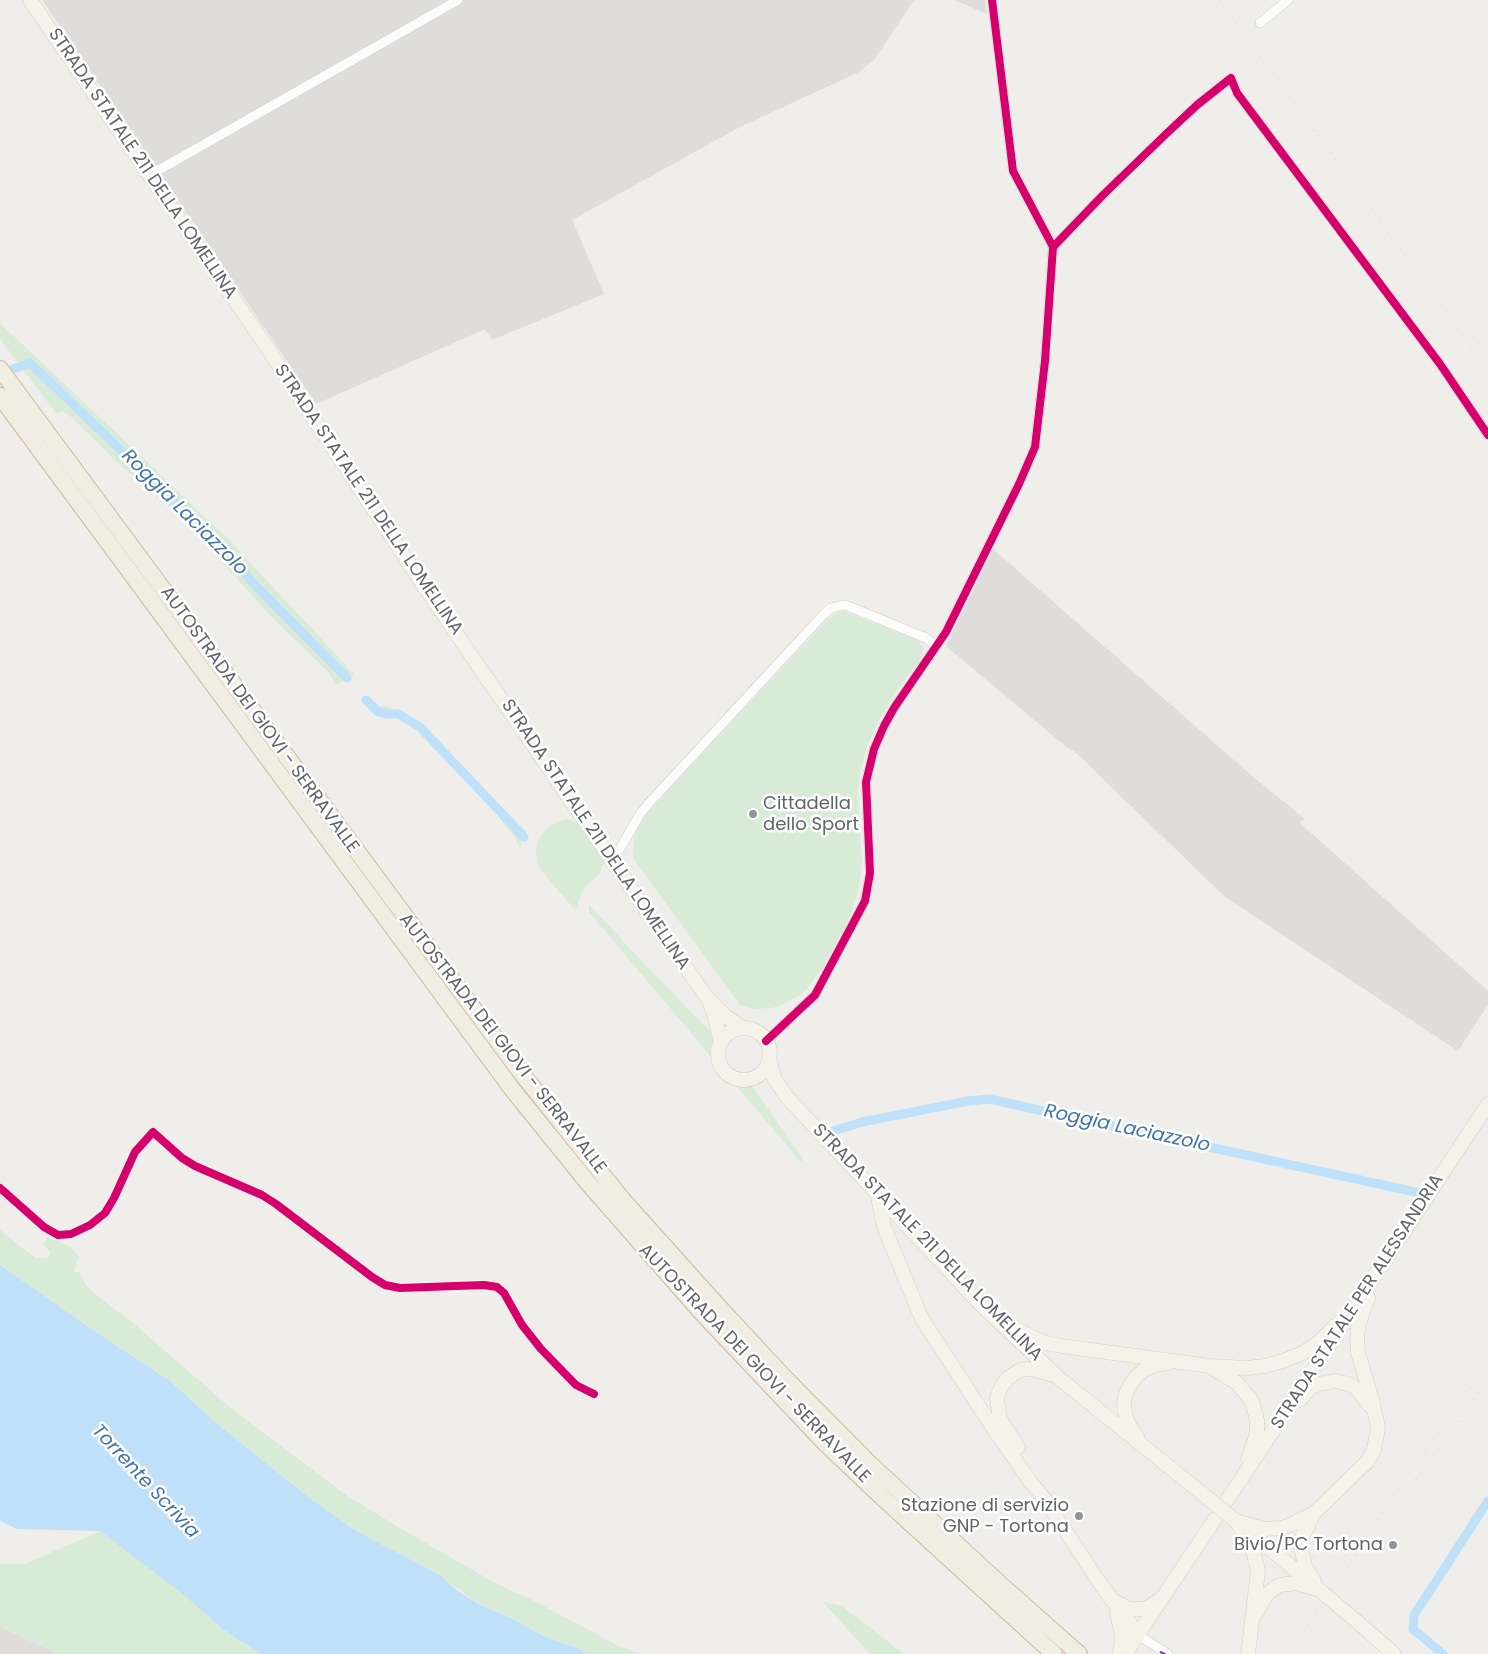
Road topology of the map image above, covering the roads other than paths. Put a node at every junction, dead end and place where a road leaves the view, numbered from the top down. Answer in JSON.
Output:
{"nodes":[{"id":1,"x":30,"y":0,"type":"edge"},
{"id":2,"x":458,"y":0,"type":"edge"},
{"id":3,"x":992,"y":0,"type":"edge"},
{"id":4,"x":1288,"y":0,"type":"edge"},
{"id":5,"x":1260,"y":24,"type":"dead end"},
{"id":6,"x":150,"y":175,"type":"junction"},
{"id":7,"x":1053,"y":247,"type":"junction"},
{"id":8,"x":0,"y":369,"type":"edge"},
{"id":9,"x":0,"y":396,"type":"edge"},
{"id":10,"x":1488,"y":435,"type":"edge"},
{"id":11,"x":937,"y":647,"type":"junction"},
{"id":12,"x":611,"y":857,"type":"junction"},
{"id":13,"x":708,"y":999,"type":"junction"},
{"id":14,"x":743,"y":1028,"type":"junction"},
{"id":15,"x":766,"y":1041,"type":"junction"},
{"id":16,"x":721,"y":1042,"type":"junction"},
{"id":17,"x":769,"y":1056,"type":"junction"},
{"id":18,"x":746,"y":1079,"type":"junction"},
{"id":19,"x":786,"y":1096,"type":"junction"},
{"id":20,"x":1488,"y":1098,"type":"edge"},
{"id":21,"x":1488,"y":1104,"type":"edge"},
{"id":22,"x":1480,"y":1116,"type":"junction"},
{"id":23,"x":878,"y":1195,"type":"junction"},
{"id":24,"x":1381,"y":1268,"type":"junction"},
{"id":25,"x":1357,"y":1304,"type":"junction"},
{"id":26,"x":981,"y":1305,"type":"junction"},
{"id":27,"x":1177,"y":1361,"type":"junction"},
{"id":28,"x":1208,"y":1366,"type":"junction"},
{"id":29,"x":1060,"y":1379,"type":"junction"},
{"id":30,"x":1376,"y":1417,"type":"junction"},
{"id":31,"x":1273,"y":1431,"type":"junction"},
{"id":32,"x":1158,"y":1459,"type":"junction"},
{"id":33,"x":1236,"y":1486,"type":"junction"},
{"id":34,"x":1228,"y":1500,"type":"dead end"},
{"id":35,"x":1046,"y":1501,"type":"junction"},
{"id":36,"x":1314,"y":1513,"type":"junction"},
{"id":37,"x":1215,"y":1519,"type":"dead end"},
{"id":38,"x":1236,"y":1521,"type":"junction"},
{"id":39,"x":1323,"y":1593,"type":"junction"},
{"id":40,"x":1165,"y":1595,"type":"junction"},
{"id":41,"x":1112,"y":1599,"type":"junction"},
{"id":42,"x":1253,"y":1623,"type":"junction"},
{"id":43,"x":1138,"y":1635,"type":"junction"},
{"id":44,"x":1054,"y":1654,"type":"edge"},
{"id":45,"x":1078,"y":1654,"type":"edge"},
{"id":46,"x":1120,"y":1654,"type":"edge"},
{"id":47,"x":1125,"y":1654,"type":"edge"},
{"id":48,"x":1168,"y":1654,"type":"edge"},
{"id":49,"x":1248,"y":1654,"type":"edge"},
{"id":50,"x":1394,"y":1654,"type":"edge"}],
"edges":[{"from":1,"to":6,"type":"main road","name":"STRADA STATALE 211 DELLA LOMELLINA"},
{"from":2,"to":6,"type":"street"},
{"from":3,"to":7,"type":"street"},
{"from":4,"to":5,"type":"street"},
{"from":6,"to":12,"type":"main road","name":"STRADA STATALE 211 DELLA LOMELLINA"},
{"from":7,"to":10,"type":"street"},
{"from":7,"to":11,"type":"street"},
{"from":8,"to":45,"type":"highway","name":"AUTOSTRADA DEI GIOVI - SERRAVALLE"},
{"from":9,"to":44,"type":"highway","name":"AUTOSTRADA DEI GIOVI - SERRAVALLE"},
{"from":11,"to":12,"type":"street"},
{"from":11,"to":15,"type":"street"},
{"from":12,"to":13,"type":"main road","name":"STRADA STATALE 211 DELLA LOMELLINA"},
{"from":13,"to":14,"type":"main road","name":"STRADA STATALE 211 DELLA LOMELLINA"},
{"from":13,"to":16,"type":"main road","name":"STRADA STATALE 211 DELLA LOMELLINA"},
{"from":14,"to":15,"type":"main road","name":"STRADA STATALE 211 DELLA LOMELLINA"},
{"from":14,"to":16,"type":"main road"},
{"from":15,"to":17,"type":"main road","name":"STRADA STATALE 211 DELLA LOMELLINA"},
{"from":16,"to":18,"type":"main road","name":"STRADA STATALE 211 DELLA LOMELLINA"},
{"from":17,"to":18,"type":"main road"},
{"from":17,"to":19,"type":"main road","name":"STRADA STATALE 211 DELLA LOMELLINA"},
{"from":18,"to":19,"type":"main road","name":"STRADA STATALE 211 DELLA LOMELLINA"},
{"from":19,"to":23,"type":"main road","name":"STRADA STATALE 211 DELLA LOMELLINA"},
{"from":20,"to":22,"type":"street"},
{"from":21,"to":22,"type":"main road","name":"STRADA STATALE PER ALESSANDRIA"},
{"from":22,"to":24,"type":"main road","name":"STRADA STATALE PER ALESSANDRIA"},
{"from":23,"to":26,"type":"main road","name":"STRADA STATALE 211 DELLA LOMELLINA"},
{"from":23,"to":35,"type":"main road"},
{"from":24,"to":25,"type":"main road","name":"STRADA STATALE PER ALESSANDRIA"},
{"from":24,"to":30,"type":"main road"},
{"from":25,"to":28,"type":"main road"},
{"from":25,"to":31,"type":"main road","name":"STRADA STATALE PER ALESSANDRIA"},
{"from":26,"to":27,"type":"main road"},
{"from":26,"to":29,"type":"main road","name":"STRADA STATALE 211 DELLA LOMELLINA"},
{"from":27,"to":28,"type":"main road"},
{"from":27,"to":32,"type":"main road"},
{"from":28,"to":33,"type":"main road"},
{"from":29,"to":32,"type":"main road","name":"STRADA STATALE 211 DELLA LOMELLINA"},
{"from":29,"to":35,"type":"main road"},
{"from":30,"to":31,"type":"main road"},
{"from":30,"to":36,"type":"main road"},
{"from":31,"to":33,"type":"main road","name":"STRADA STATALE PER ALESSANDRIA"},
{"from":32,"to":38,"type":"main road","name":"STRADA STATALE 211 DELLA LOMELLINA","bridge":true},
{"from":33,"to":34,"type":"main road","name":"STRADA STATALE PER ALESSANDRIA"},
{"from":35,"to":41,"type":"main road"},
{"from":36,"to":38,"type":"main road"},
{"from":36,"to":39,"type":"main road"},
{"from":37,"to":40,"type":"main road"},
{"from":38,"to":39,"type":"main road","name":"STRADA STATALE 211 DELLA LOMELLINA"},
{"from":38,"to":42,"type":"main road"},
{"from":39,"to":42,"type":"main road"},
{"from":39,"to":50,"type":"main road","name":"STRADA STATALE 211 DELLA LOMELLINA","bridge":true},
{"from":40,"to":41,"type":"main road"},
{"from":40,"to":43,"type":"main road"},
{"from":41,"to":43,"type":"main road"},
{"from":41,"to":46,"type":"main road"},
{"from":42,"to":49,"type":"main road"},
{"from":43,"to":47,"type":"main road"},
{"from":43,"to":48,"type":"street"}]}
